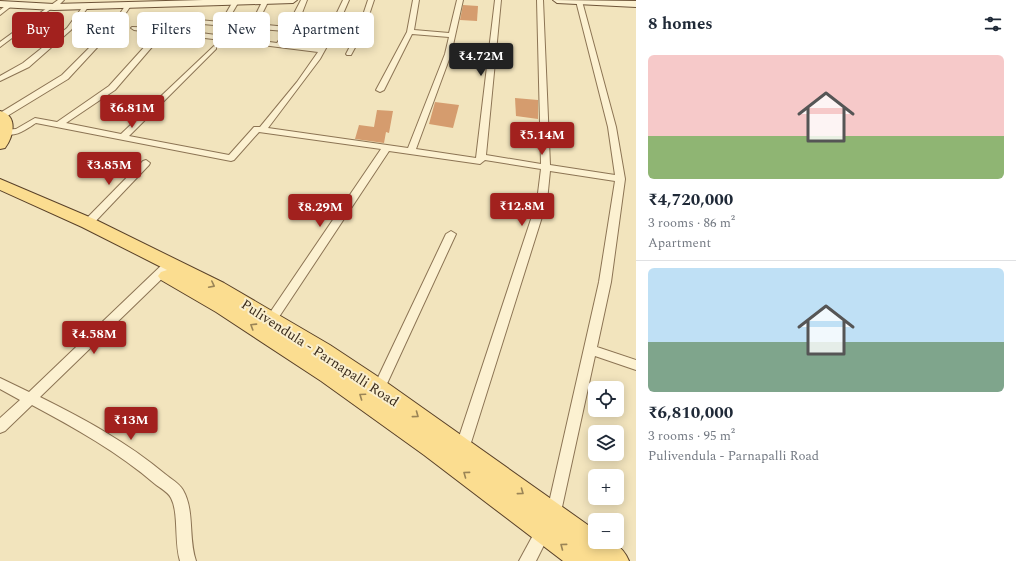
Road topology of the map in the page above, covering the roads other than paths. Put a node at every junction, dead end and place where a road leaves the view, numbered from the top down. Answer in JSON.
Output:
{"nodes":[{"id":1,"x":61,"y":0,"type":"edge"},
{"id":2,"x":293,"y":0,"type":"edge"},
{"id":3,"x":304,"y":0,"type":"edge"},
{"id":4,"x":346,"y":0,"type":"edge"},
{"id":5,"x":371,"y":0,"type":"edge"},
{"id":6,"x":416,"y":0,"type":"edge"},
{"id":7,"x":460,"y":0,"type":"edge"},
{"id":8,"x":498,"y":0,"type":"edge"},
{"id":9,"x":540,"y":0,"type":"edge"},
{"id":10,"x":557,"y":0,"type":"edge"},
{"id":11,"x":187,"y":1,"type":"edge"},
{"id":12,"x":208,"y":1,"type":"edge"},
{"id":13,"x":255,"y":1,"type":"edge"},
{"id":14,"x":579,"y":1,"type":"junction"},
{"id":15,"x":109,"y":2,"type":"edge"},
{"id":16,"x":149,"y":2,"type":"edge"},
{"id":17,"x":265,"y":2,"type":"junction"},
{"id":18,"x":19,"y":3,"type":"edge"},
{"id":19,"x":235,"y":3,"type":"junction"},
{"id":20,"x":0,"y":4,"type":"edge"},
{"id":21,"x":128,"y":4,"type":"junction"},
{"id":22,"x":636,"y":4,"type":"edge"},
{"id":23,"x":86,"y":6,"type":"junction"},
{"id":24,"x":52,"y":7,"type":"junction"},
{"id":25,"x":145,"y":12,"type":"edge"},
{"id":26,"x":229,"y":12,"type":"edge"},
{"id":27,"x":260,"y":12,"type":"edge"},
{"id":28,"x":300,"y":12,"type":"edge"},
{"id":29,"x":0,"y":13,"type":"edge"},
{"id":30,"x":410,"y":32,"type":"junction"},
{"id":31,"x":205,"y":35,"type":"edge"},
{"id":32,"x":453,"y":35,"type":"junction"},
{"id":33,"x":278,"y":44,"type":"edge"},
{"id":34,"x":0,"y":45,"type":"edge"},
{"id":35,"x":147,"y":48,"type":"edge"},
{"id":36,"x":214,"y":48,"type":"dead end"},
{"id":37,"x":308,"y":48,"type":"edge"},
{"id":38,"x":322,"y":50,"type":"junction"},
{"id":39,"x":349,"y":54,"type":"dead end"},
{"id":40,"x":0,"y":79,"type":"edge"},
{"id":41,"x":380,"y":90,"type":"dead end"},
{"id":42,"x":0,"y":115,"type":"edge"},
{"id":43,"x":58,"y":125,"type":"junction"},
{"id":44,"x":263,"y":130,"type":"junction"},
{"id":45,"x":7,"y":132,"type":"junction"},
{"id":46,"x":123,"y":137,"type":"junction"},
{"id":47,"x":0,"y":145,"type":"edge"},
{"id":48,"x":387,"y":148,"type":"junction"},
{"id":49,"x":411,"y":151,"type":"junction"},
{"id":50,"x":481,"y":157,"type":"junction"},
{"id":51,"x":146,"y":163,"type":"dead end"},
{"id":52,"x":546,"y":167,"type":"junction"},
{"id":53,"x":620,"y":179,"type":"junction"},
{"id":54,"x":0,"y":184,"type":"edge"},
{"id":55,"x":0,"y":197,"type":"edge"},
{"id":56,"x":88,"y":223,"type":"junction"},
{"id":57,"x":451,"y":234,"type":"dead end"},
{"id":58,"x":165,"y":268,"type":"junction"},
{"id":59,"x":271,"y":320,"type":"junction"},
{"id":60,"x":590,"y":350,"type":"junction"},
{"id":61,"x":636,"y":365,"type":"edge"},
{"id":62,"x":0,"y":383,"type":"edge"},
{"id":63,"x":379,"y":388,"type":"junction"},
{"id":64,"x":30,"y":398,"type":"junction"},
{"id":65,"x":0,"y":427,"type":"edge"},
{"id":66,"x":462,"y":449,"type":"junction"},
{"id":67,"x":549,"y":523,"type":"junction"},
{"id":68,"x":188,"y":561,"type":"edge"},
{"id":69,"x":527,"y":561,"type":"edge"},
{"id":70,"x":584,"y":561,"type":"edge"},
{"id":71,"x":616,"y":561,"type":"edge"}],
"edges":[{"from":1,"to":24,"type":"street"},
{"from":2,"to":17,"type":"street"},
{"from":3,"to":28,"type":"street"},
{"from":4,"to":38,"type":"street"},
{"from":5,"to":39,"type":"street"},
{"from":6,"to":30,"type":"street"},
{"from":7,"to":32,"type":"street"},
{"from":8,"to":50,"type":"street"},
{"from":9,"to":52,"type":"street"},
{"from":10,"to":14,"type":"street"},
{"from":11,"to":12,"type":"street"},
{"from":11,"to":16,"type":"street"},
{"from":12,"to":19,"type":"street"},
{"from":13,"to":17,"type":"street"},
{"from":13,"to":19,"type":"street"},
{"from":14,"to":22,"type":"street"},
{"from":14,"to":53,"type":"street"},
{"from":15,"to":21,"type":"street"},
{"from":15,"to":23,"type":"street"},
{"from":16,"to":21,"type":"street"},
{"from":16,"to":25,"type":"street"},
{"from":17,"to":27,"type":"street"},
{"from":18,"to":20,"type":"street"},
{"from":18,"to":24,"type":"street"},
{"from":18,"to":29,"type":"street"},
{"from":19,"to":26,"type":"street"},
{"from":21,"to":42,"type":"street"},
{"from":23,"to":24,"type":"street"},
{"from":23,"to":40,"type":"street"},
{"from":24,"to":34,"type":"street"},
{"from":30,"to":32,"type":"street"},
{"from":30,"to":41,"type":"street"},
{"from":31,"to":33,"type":"street"},
{"from":32,"to":49,"type":"street"},
{"from":35,"to":43,"type":"street"},
{"from":36,"to":46,"type":"street"},
{"from":37,"to":38,"type":"street"},
{"from":38,"to":44,"type":"street"},
{"from":42,"to":45,"type":"main road"},
{"from":43,"to":45,"type":"street"},
{"from":43,"to":46,"type":"street"},
{"from":44,"to":46,"type":"street"},
{"from":44,"to":48,"type":"street"},
{"from":45,"to":47,"type":"main road"},
{"from":48,"to":49,"type":"street"},
{"from":48,"to":59,"type":"street"},
{"from":49,"to":50,"type":"street"},
{"from":50,"to":52,"type":"street"},
{"from":51,"to":56,"type":"street"},
{"from":52,"to":53,"type":"street"},
{"from":52,"to":66,"type":"street"},
{"from":53,"to":60,"type":"street"},
{"from":54,"to":56,"type":"main road","name":"Pulivendula - Parnapalli Road"},
{"from":55,"to":58,"type":"main road","name":"Pulivendula - Parnapalli Road"},
{"from":56,"to":58,"type":"main road","name":"Pulivendula - Parnapalli Road"},
{"from":57,"to":63,"type":"street"},
{"from":58,"to":59,"type":"main road","name":"Pulivendula - Parnapalli Road","one_way":true},
{"from":58,"to":64,"type":"street"},
{"from":67,"to":58,"type":"main road","name":"Pulivendula - Parnapalli Road","one_way":true},
{"from":59,"to":63,"type":"main road","name":"Pulivendula - Parnapalli Road"},
{"from":60,"to":61,"type":"street"},
{"from":60,"to":67,"type":"street"},
{"from":62,"to":64,"type":"street"},
{"from":63,"to":66,"type":"main road","name":"Pulivendula - Parnapalli Road","one_way":true},
{"from":64,"to":65,"type":"street"},
{"from":64,"to":68,"type":"street"},
{"from":66,"to":67,"type":"main road","name":"Pulivendula - Parnapalli Road","one_way":true},
{"from":67,"to":69,"type":"street"},
{"from":70,"to":67,"type":"main road","name":"Pulivendula - Parnapalli Road","one_way":true},
{"from":67,"to":71,"type":"main road","name":"Pulivendula - Parnapalli Road"}]}
